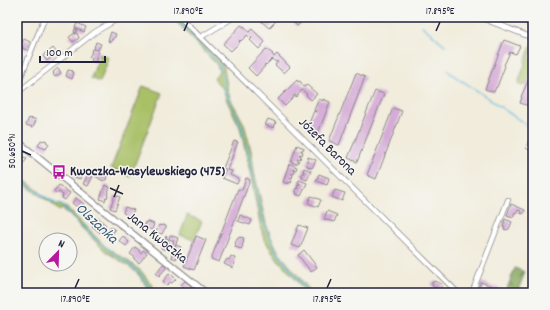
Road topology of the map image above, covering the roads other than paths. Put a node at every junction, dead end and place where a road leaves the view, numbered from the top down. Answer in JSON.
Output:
{"nodes":[{"id":1,"x":45,"y":17,"type":"edge"},
{"id":2,"x":121,"y":17,"type":"edge"},
{"id":3,"x":180,"y":17,"type":"edge"},
{"id":4,"x":234,"y":17,"type":"edge"},
{"id":5,"x":479,"y":17,"type":"edge"},
{"id":6,"x":201,"y":37,"type":"junction"},
{"id":7,"x":533,"y":38,"type":"edge"},
{"id":8,"x":17,"y":86,"type":"edge"},
{"id":9,"x":17,"y":93,"type":"edge"},
{"id":10,"x":533,"y":136,"type":"edge"},
{"id":11,"x":17,"y":141,"type":"edge"},
{"id":12,"x":529,"y":147,"type":"dead end"},
{"id":13,"x":508,"y":200,"type":"dead end"},
{"id":14,"x":206,"y":293,"type":"edge"},
{"id":15,"x":458,"y":293,"type":"edge"},
{"id":16,"x":472,"y":293,"type":"edge"}],
"edges":[{"from":1,"to":8,"type":"street"},
{"from":2,"to":9,"type":"street"},
{"from":3,"to":6,"type":"street","name":"Józefa Barona"},
{"from":4,"to":6,"type":"street"},
{"from":5,"to":7,"type":"street"},
{"from":6,"to":15,"type":"street","name":"Józefa Barona"},
{"from":10,"to":12,"type":"street"},
{"from":11,"to":14,"type":"street","name":"Jana Kwoczka"},
{"from":13,"to":16,"type":"street"}]}
